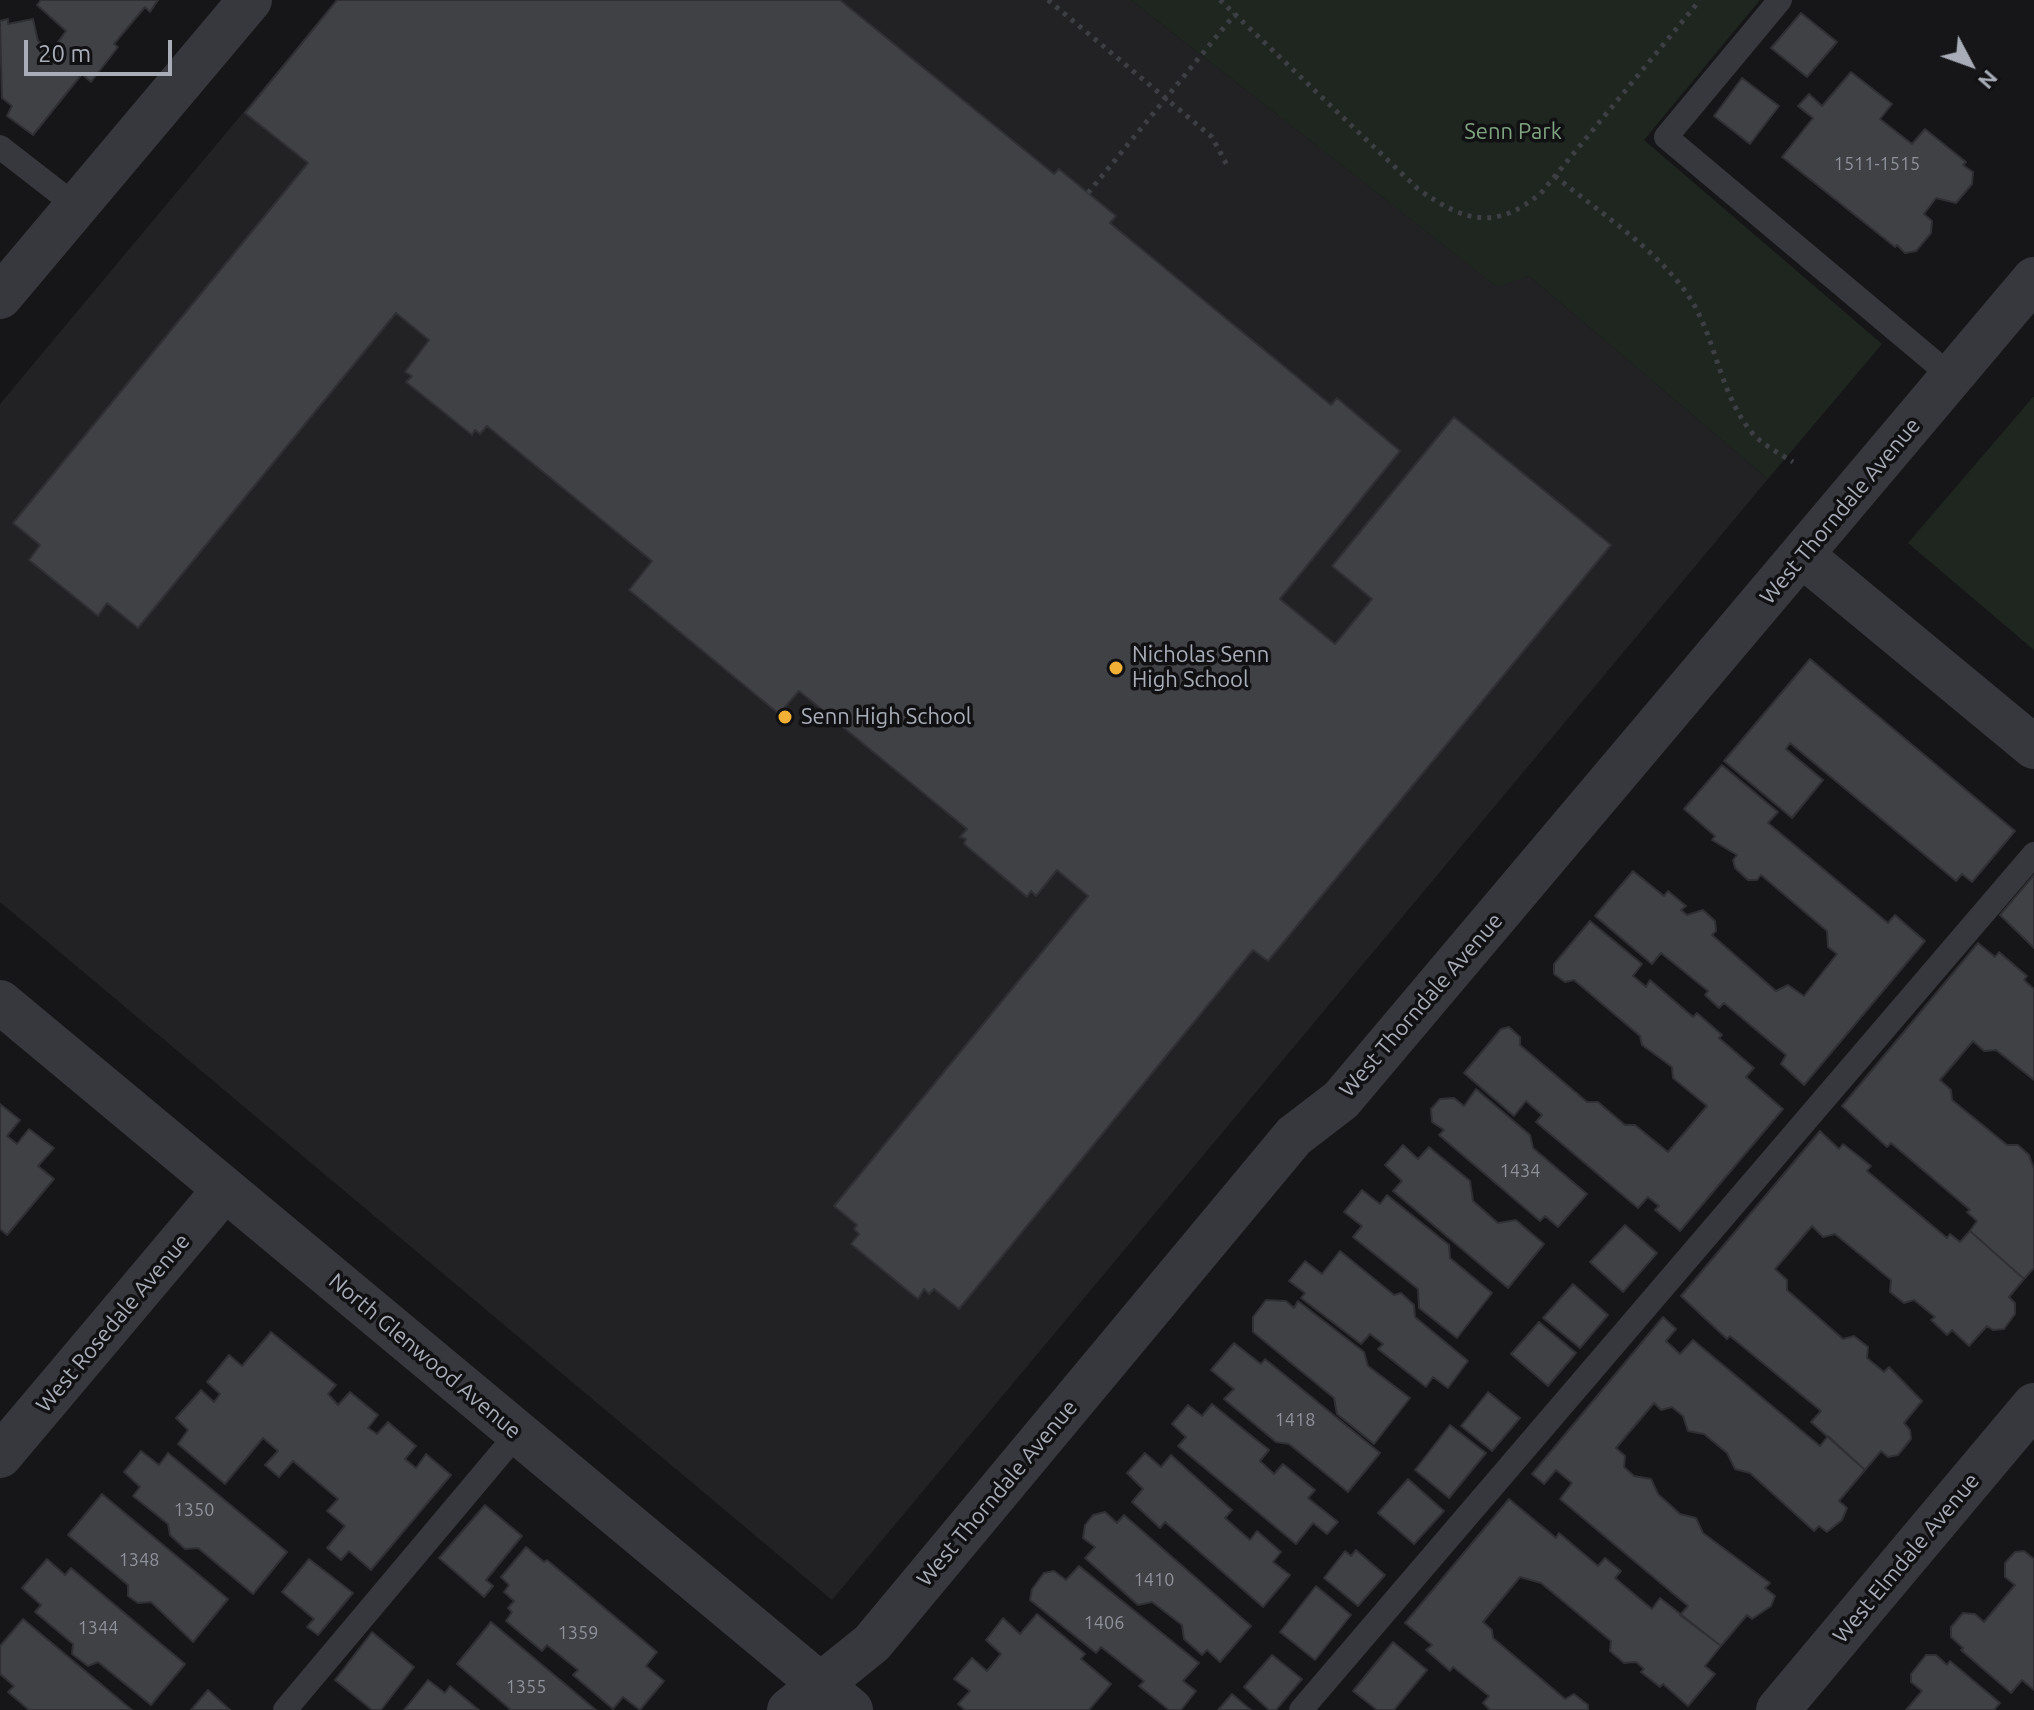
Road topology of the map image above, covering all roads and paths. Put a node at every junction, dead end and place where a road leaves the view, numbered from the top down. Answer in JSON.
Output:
{"nodes":[{"id":1,"x":250,"y":0,"type":"edge"},
{"id":2,"x":1048,"y":0,"type":"edge"},
{"id":3,"x":1220,"y":0,"type":"edge"},
{"id":4,"x":1700,"y":0,"type":"edge"},
{"id":5,"x":1780,"y":0,"type":"edge"},
{"id":6,"x":1235,"y":14,"type":"junction"},
{"id":7,"x":1166,"y":96,"type":"junction"},
{"id":8,"x":0,"y":147,"type":"edge"},
{"id":9,"x":1228,"y":167,"type":"dead end"},
{"id":10,"x":1555,"y":176,"type":"junction"},
{"id":11,"x":1088,"y":193,"type":"dead end"},
{"id":12,"x":76,"y":206,"type":"junction"},
{"id":13,"x":2034,"y":279,"type":"edge"},
{"id":14,"x":0,"y":297,"type":"edge"},
{"id":15,"x":1952,"y":377,"type":"junction"},
{"id":16,"x":1793,"y":462,"type":"dead end"},
{"id":17,"x":1803,"y":556,"type":"junction"},
{"id":18,"x":2034,"y":747,"type":"edge"},
{"id":19,"x":2034,"y":854,"type":"edge"},
{"id":20,"x":0,"y":1002,"type":"edge"},
{"id":21,"x":225,"y":1189,"type":"junction"},
{"id":22,"x":2034,"y":1405,"type":"edge"},
{"id":23,"x":518,"y":1433,"type":"junction"},
{"id":24,"x":0,"y":1456,"type":"edge"},
{"id":25,"x":819,"y":1701,"type":"edge"},
{"id":26,"x":285,"y":1710,"type":"edge"},
{"id":27,"x":1301,"y":1710,"type":"edge"},
{"id":28,"x":1778,"y":1710,"type":"edge"}],
"edges":[{"from":1,"to":12,"type":"street"},
{"from":2,"to":7,"type":"path"},
{"from":3,"to":6,"type":"path"},
{"from":4,"to":10,"type":"path"},
{"from":5,"to":15,"type":"lane"},
{"from":6,"to":7,"type":"path"},
{"from":6,"to":10,"type":"path"},
{"from":7,"to":9,"type":"path"},
{"from":7,"to":11,"type":"path"},
{"from":8,"to":12,"type":"lane"},
{"from":10,"to":16,"type":"path"},
{"from":12,"to":14,"type":"street"},
{"from":13,"to":15,"type":"street","name":"West Thorndale Avenue"},
{"from":15,"to":17,"type":"street","name":"West Thorndale Avenue"},
{"from":17,"to":18,"type":"street"},
{"from":17,"to":25,"type":"street","name":"West Thorndale Avenue"},
{"from":19,"to":27,"type":"lane"},
{"from":20,"to":21,"type":"street","name":"North Glenwood Avenue"},
{"from":21,"to":23,"type":"street","name":"North Glenwood Avenue"},
{"from":21,"to":24,"type":"street","name":"West Rosedale Avenue"},
{"from":22,"to":28,"type":"street","name":"West Elmdale Avenue"},
{"from":23,"to":25,"type":"street","name":"North Glenwood Avenue"},
{"from":23,"to":26,"type":"lane"}]}
